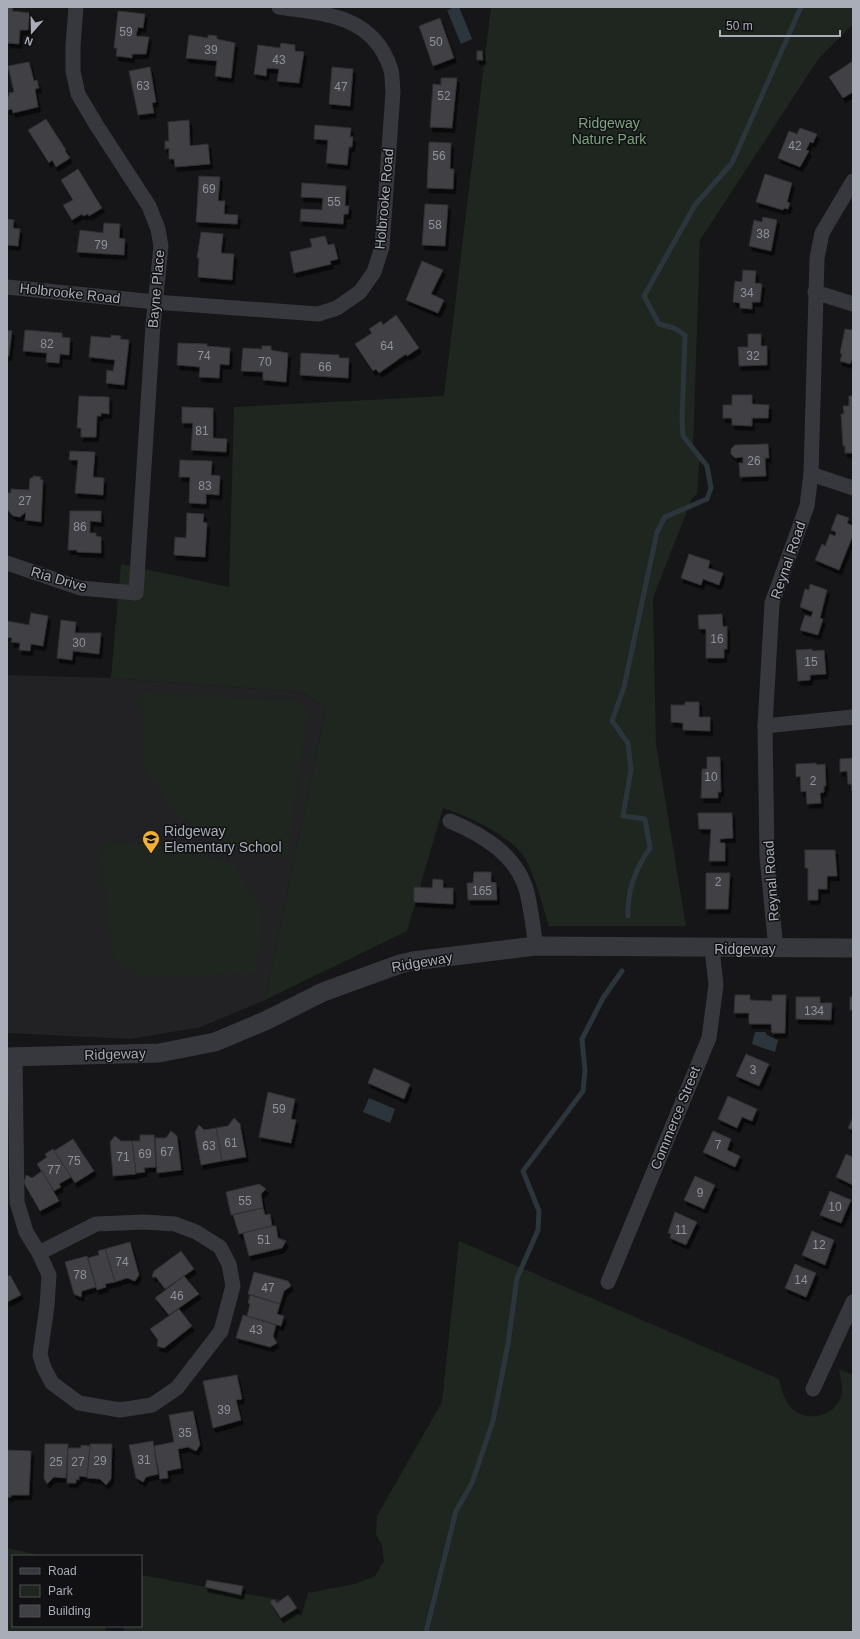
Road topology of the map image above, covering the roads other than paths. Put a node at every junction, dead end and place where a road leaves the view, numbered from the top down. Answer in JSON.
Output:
{"nodes":[{"id":1,"x":76,"y":7,"type":"edge"},
{"id":2,"x":279,"y":7,"type":"edge"},
{"id":3,"x":853,"y":181,"type":"edge"},
{"id":4,"x":7,"y":287,"type":"edge"},
{"id":5,"x":815,"y":292,"type":"junction"},
{"id":6,"x":155,"y":302,"type":"junction"},
{"id":7,"x":853,"y":304,"type":"edge"},
{"id":8,"x":811,"y":474,"type":"junction"},
{"id":9,"x":853,"y":488,"type":"edge"},
{"id":10,"x":7,"y":563,"type":"edge"},
{"id":11,"x":136,"y":593,"type":"joint"},
{"id":12,"x":853,"y":717,"type":"edge"},
{"id":13,"x":766,"y":726,"type":"junction"},
{"id":14,"x":450,"y":821,"type":"dead end"},
{"id":15,"x":536,"y":946,"type":"junction"},
{"id":16,"x":853,"y":948,"type":"edge"},
{"id":17,"x":712,"y":949,"type":"junction"},
{"id":18,"x":776,"y":949,"type":"junction"},
{"id":19,"x":11,"y":1058,"type":"edge"},
{"id":20,"x":12,"y":1202,"type":"edge"},
{"id":21,"x":39,"y":1253,"type":"junction"},
{"id":22,"x":608,"y":1282,"type":"dead end"},
{"id":23,"x":853,"y":1302,"type":"edge"},
{"id":24,"x":813,"y":1389,"type":"dead end"}],
"edges":[{"from":1,"to":6,"type":"street","name":"Bayne Place"},
{"from":2,"to":6,"type":"street","name":"Holbrooke Road"},
{"from":3,"to":5,"type":"street","name":"Reynal Road"},
{"from":4,"to":6,"type":"street","name":"Holbrooke Road"},
{"from":5,"to":7,"type":"street"},
{"from":5,"to":8,"type":"street","name":"Reynal Road"},
{"from":6,"to":11,"type":"street","name":"Bayne Place"},
{"from":8,"to":9,"type":"street"},
{"from":8,"to":13,"type":"street","name":"Reynal Road"},
{"from":10,"to":11,"type":"street","name":"Ria Drive"},
{"from":12,"to":13,"type":"street"},
{"from":13,"to":18,"type":"street","name":"Reynal Road"},
{"from":14,"to":15,"type":"street"},
{"from":15,"to":17,"type":"street","name":"Ridgeway"},
{"from":15,"to":19,"type":"street","name":"Ridgeway"},
{"from":16,"to":18,"type":"street","name":"Ridgeway"},
{"from":17,"to":18,"type":"street","name":"Ridgeway"},
{"from":17,"to":22,"type":"street","name":"Commerce Street"},
{"from":19,"to":20,"type":"street"},
{"from":20,"to":21,"type":"street"},
{"from":21,"to":21,"type":"street"},
{"from":23,"to":24,"type":"street"}]}
